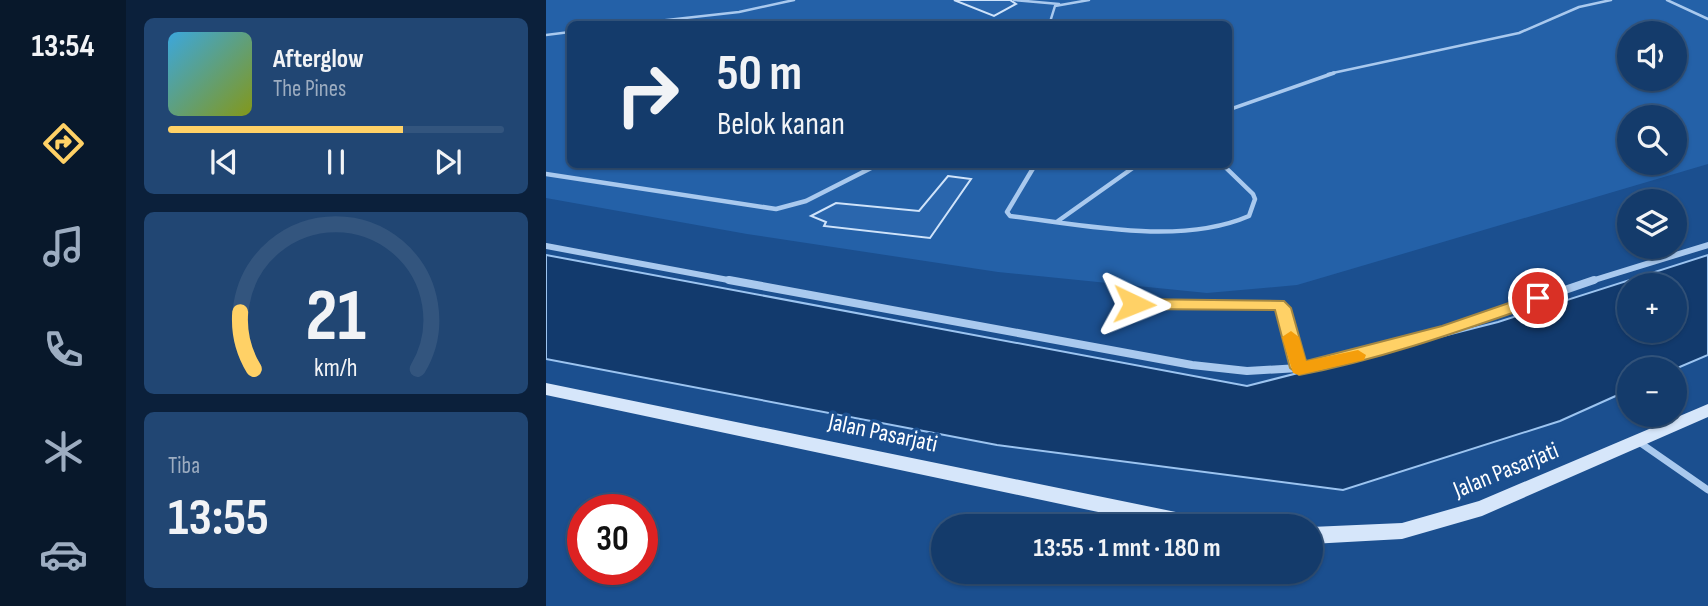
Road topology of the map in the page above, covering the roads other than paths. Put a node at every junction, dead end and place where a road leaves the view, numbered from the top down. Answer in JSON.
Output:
{"nodes":[{"id":1,"x":794,"y":0,"type":"edge"},
{"id":2,"x":1014,"y":0,"type":"edge"},
{"id":3,"x":1090,"y":0,"type":"edge"},
{"id":4,"x":1611,"y":0,"type":"edge"},
{"id":5,"x":1667,"y":0,"type":"edge"},
{"id":6,"x":1075,"y":1,"type":"edge"},
{"id":7,"x":1062,"y":4,"type":"junction"},
{"id":8,"x":1708,"y":19,"type":"edge"},
{"id":9,"x":658,"y":21,"type":"edge"},
{"id":10,"x":1050,"y":21,"type":"edge"},
{"id":11,"x":567,"y":32,"type":"edge"},
{"id":12,"x":546,"y":35,"type":"edge"},
{"id":13,"x":1232,"y":108,"type":"edge"},
{"id":14,"x":870,"y":168,"type":"edge"},
{"id":15,"x":1033,"y":168,"type":"edge"},
{"id":16,"x":1132,"y":168,"type":"edge"},
{"id":17,"x":1227,"y":168,"type":"edge"},
{"id":18,"x":546,"y":174,"type":"edge"},
{"id":19,"x":1058,"y":221,"type":"junction"},
{"id":20,"x":1708,"y":245,"type":"edge"},
{"id":21,"x":546,"y":246,"type":"edge"},
{"id":22,"x":1134,"y":304,"type":"dead end"},
{"id":23,"x":1299,"y":368,"type":"junction"},
{"id":24,"x":548,"y":391,"type":"edge"},
{"id":25,"x":1708,"y":410,"type":"edge"},
{"id":26,"x":1639,"y":442,"type":"junction"},
{"id":27,"x":1708,"y":490,"type":"edge"},
{"id":28,"x":1147,"y":514,"type":"edge"},
{"id":29,"x":1323,"y":535,"type":"edge"}],
"edges":[{"from":1,"to":9,"type":"lane"},
{"from":2,"to":7,"type":"lane"},
{"from":3,"to":6,"type":"lane"},
{"from":4,"to":13,"type":"lane"},
{"from":5,"to":8,"type":"lane"},
{"from":6,"to":7,"type":"lane"},
{"from":7,"to":10,"type":"lane"},
{"from":11,"to":12,"type":"lane"},
{"from":14,"to":18,"type":"lane"},
{"from":15,"to":19,"type":"lane"},
{"from":16,"to":19,"type":"lane"},
{"from":17,"to":19,"type":"lane"},
{"from":20,"to":23,"type":"street"},
{"from":21,"to":23,"type":"street"},
{"from":22,"to":23,"type":"street"},
{"from":24,"to":28,"type":"main road","name":"Jalan Pasarjati"},
{"from":25,"to":26,"type":"main road","name":"Jalan Pasarjati"},
{"from":26,"to":27,"type":"lane"},
{"from":26,"to":29,"type":"main road","name":"Jalan Pasarjati"}]}
